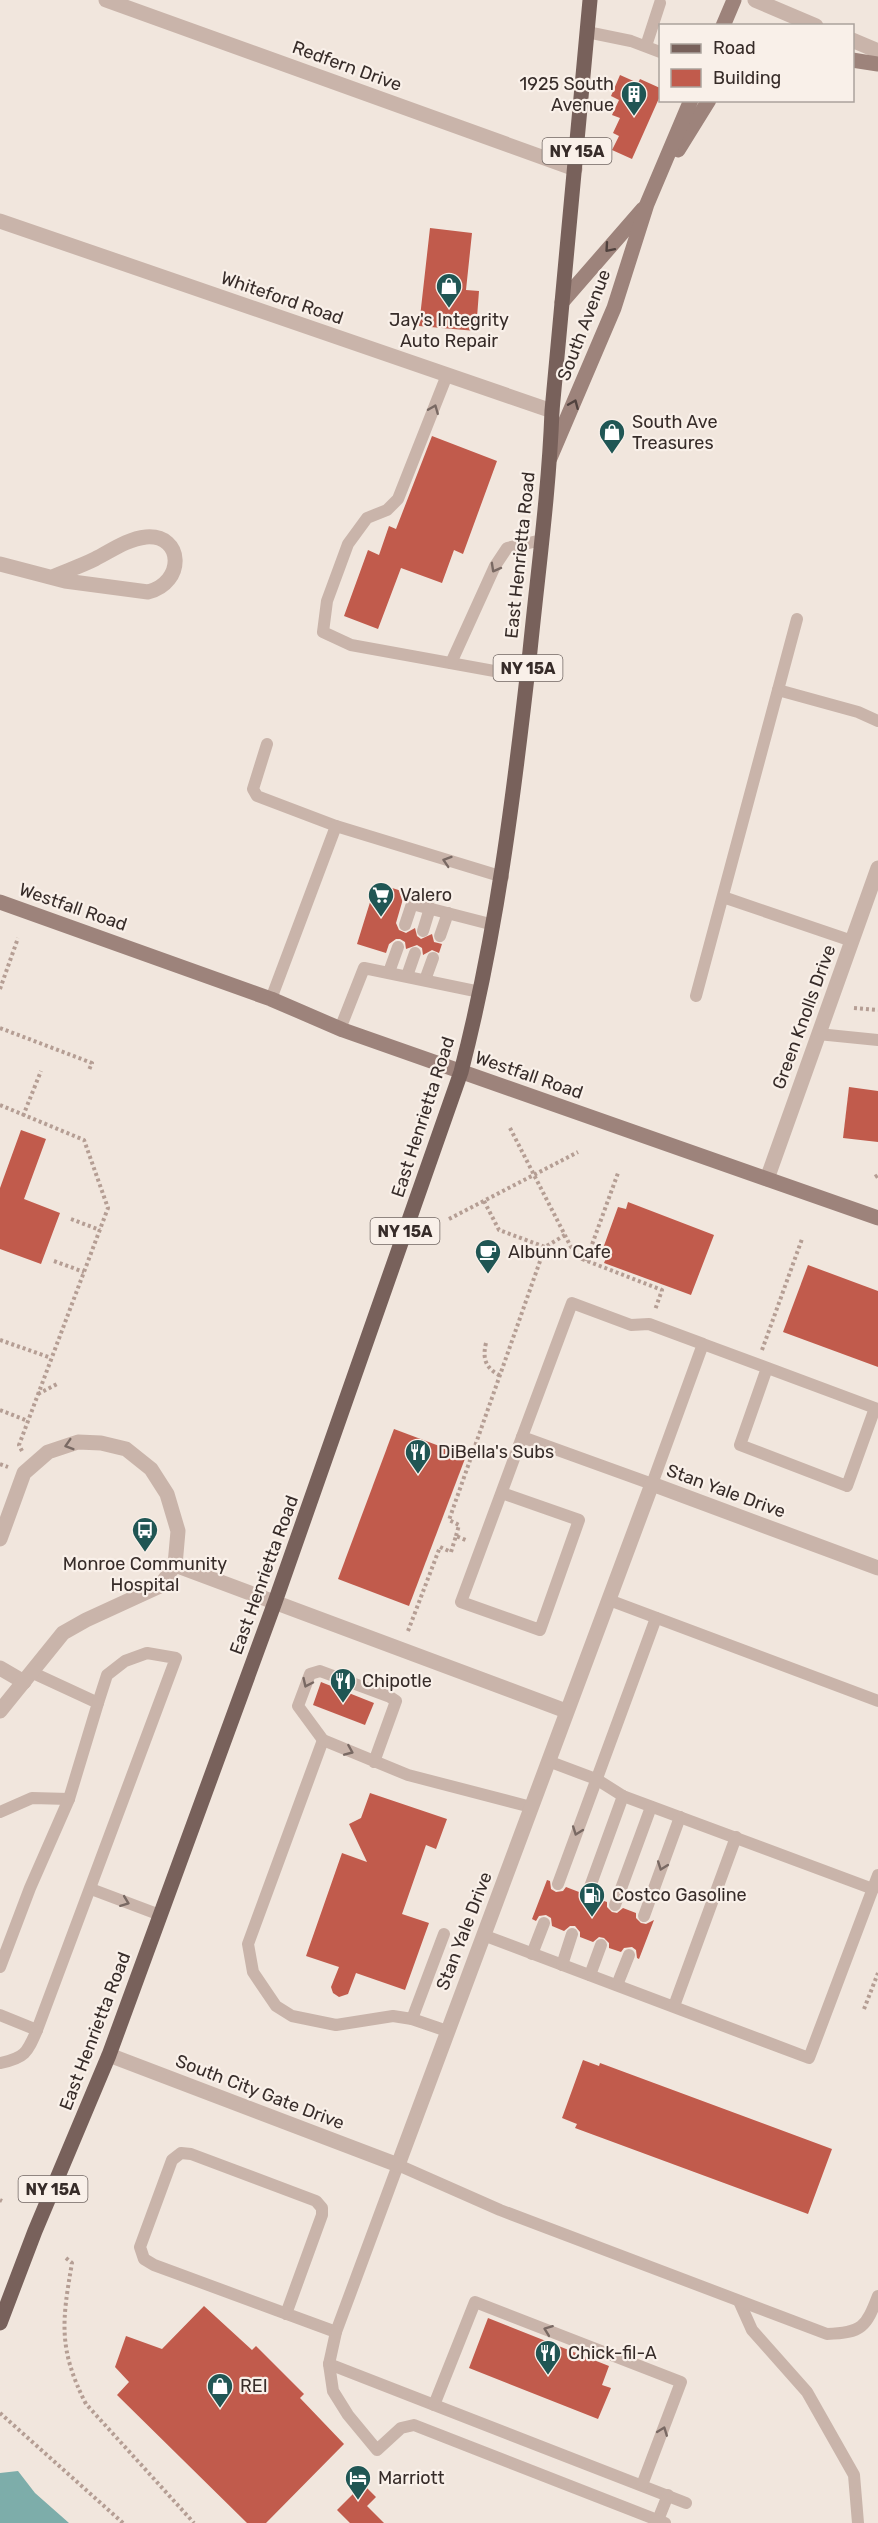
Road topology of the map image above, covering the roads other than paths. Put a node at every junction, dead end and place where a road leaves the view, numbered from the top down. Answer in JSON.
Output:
{"nodes":[{"id":1,"x":106,"y":0,"type":"edge"},
{"id":2,"x":590,"y":0,"type":"edge"},
{"id":3,"x":734,"y":0,"type":"edge"},
{"id":4,"x":755,"y":0,"type":"edge"},
{"id":5,"x":660,"y":3,"type":"dead end"},
{"id":6,"x":724,"y":24,"type":"edge"},
{"id":7,"x":811,"y":24,"type":"edge"},
{"id":8,"x":587,"y":32,"type":"junction"},
{"id":9,"x":854,"y":41,"type":"edge"},
{"id":10,"x":646,"y":46,"type":"junction"},
{"id":11,"x":878,"y":51,"type":"edge"},
{"id":12,"x":659,"y":52,"type":"edge"},
{"id":13,"x":854,"y":60,"type":"edge"},
{"id":14,"x":878,"y":64,"type":"edge"},
{"id":15,"x":690,"y":102,"type":"edge"},
{"id":16,"x":708,"y":102,"type":"edge"},
{"id":17,"x":575,"y":169,"type":"junction"},
{"id":18,"x":654,"y":188,"type":"junction"},
{"id":19,"x":647,"y":204,"type":"junction"},
{"id":20,"x":0,"y":222,"type":"edge"},
{"id":21,"x":562,"y":302,"type":"junction"},
{"id":22,"x":447,"y":375,"type":"junction"},
{"id":23,"x":552,"y":411,"type":"junction"},
{"id":24,"x":550,"y":458,"type":"junction"},
{"id":25,"x":542,"y":540,"type":"junction"},
{"id":26,"x":0,"y":564,"type":"edge"},
{"id":27,"x":52,"y":577,"type":"junction"},
{"id":28,"x":798,"y":619,"type":"dead end"},
{"id":29,"x":451,"y":663,"type":"junction"},
{"id":30,"x":527,"y":677,"type":"junction"},
{"id":31,"x":778,"y":690,"type":"junction"},
{"id":32,"x":878,"y":721,"type":"edge"},
{"id":33,"x":267,"y":744,"type":"dead end"},
{"id":34,"x":336,"y":826,"type":"junction"},
{"id":35,"x":878,"y":868,"type":"edge"},
{"id":36,"x":503,"y":878,"type":"junction"},
{"id":37,"x":723,"y":897,"type":"junction"},
{"id":38,"x":0,"y":902,"type":"edge"},
{"id":39,"x":430,"y":908,"type":"junction"},
{"id":40,"x":448,"y":913,"type":"junction"},
{"id":41,"x":405,"y":925,"type":"dead end"},
{"id":42,"x":494,"y":926,"type":"junction"},
{"id":43,"x":423,"y":931,"type":"dead end"},
{"id":44,"x":440,"y":936,"type":"dead end"},
{"id":45,"x":852,"y":941,"type":"junction"},
{"id":46,"x":398,"y":947,"type":"dead end"},
{"id":47,"x":416,"y":952,"type":"dead end"},
{"id":48,"x":433,"y":958,"type":"dead end"},
{"id":49,"x":389,"y":972,"type":"junction"},
{"id":50,"x":407,"y":976,"type":"junction"},
{"id":51,"x":425,"y":980,"type":"junction"},
{"id":52,"x":480,"y":992,"type":"junction"},
{"id":53,"x":696,"y":996,"type":"dead end"},
{"id":54,"x":271,"y":999,"type":"junction"},
{"id":55,"x":340,"y":1029,"type":"junction"},
{"id":56,"x":818,"y":1034,"type":"junction"},
{"id":57,"x":878,"y":1040,"type":"edge"},
{"id":58,"x":461,"y":1072,"type":"junction"},
{"id":59,"x":767,"y":1179,"type":"junction"},
{"id":60,"x":878,"y":1218,"type":"edge"},
{"id":61,"x":703,"y":1344,"type":"junction"},
{"id":62,"x":767,"y":1368,"type":"junction"},
{"id":63,"x":522,"y":1437,"type":"junction"},
{"id":64,"x":652,"y":1484,"type":"junction"},
{"id":65,"x":502,"y":1492,"type":"junction"},
{"id":66,"x":0,"y":1539,"type":"edge"},
{"id":67,"x":175,"y":1565,"type":"junction"},
{"id":68,"x":878,"y":1568,"type":"edge"},
{"id":69,"x":609,"y":1600,"type":"junction"},
{"id":70,"x":275,"y":1602,"type":"junction"},
{"id":71,"x":656,"y":1618,"type":"junction"},
{"id":72,"x":0,"y":1668,"type":"edge"},
{"id":73,"x":28,"y":1677,"type":"junction"},
{"id":74,"x":878,"y":1701,"type":"edge"},
{"id":75,"x":98,"y":1703,"type":"junction"},
{"id":76,"x":566,"y":1710,"type":"junction"},
{"id":77,"x":0,"y":1711,"type":"edge"},
{"id":78,"x":323,"y":1740,"type":"junction"},
{"id":79,"x":548,"y":1761,"type":"junction"},
{"id":80,"x":374,"y":1762,"type":"junction"},
{"id":81,"x":596,"y":1779,"type":"junction"},
{"id":82,"x":623,"y":1796,"type":"junction"},
{"id":83,"x":69,"y":1798,"type":"junction"},
{"id":84,"x":531,"y":1807,"type":"junction"},
{"id":85,"x":651,"y":1807,"type":"junction"},
{"id":86,"x":0,"y":1812,"type":"edge"},
{"id":87,"x":680,"y":1817,"type":"junction"},
{"id":88,"x":736,"y":1837,"type":"junction"},
{"id":89,"x":878,"y":1875,"type":"edge"},
{"id":90,"x":558,"y":1884,"type":"dead end"},
{"id":91,"x":91,"y":1889,"type":"junction"},
{"id":92,"x":873,"y":1889,"type":"junction"},
{"id":93,"x":587,"y":1895,"type":"dead end"},
{"id":94,"x":615,"y":1905,"type":"dead end"},
{"id":95,"x":160,"y":1916,"type":"junction"},
{"id":96,"x":644,"y":1916,"type":"dead end"},
{"id":97,"x":544,"y":1923,"type":"dead end"},
{"id":98,"x":444,"y":1934,"type":"dead end"},
{"id":99,"x":572,"y":1934,"type":"dead end"},
{"id":100,"x":483,"y":1935,"type":"junction"},
{"id":101,"x":601,"y":1945,"type":"dead end"},
{"id":102,"x":532,"y":1954,"type":"junction"},
{"id":103,"x":629,"y":1955,"type":"dead end"},
{"id":104,"x":562,"y":1965,"type":"junction"},
{"id":105,"x":0,"y":1967,"type":"edge"},
{"id":106,"x":590,"y":1975,"type":"junction"},
{"id":107,"x":617,"y":1985,"type":"junction"},
{"id":108,"x":674,"y":2006,"type":"junction"},
{"id":109,"x":0,"y":2015,"type":"edge"},
{"id":110,"x":412,"y":2019,"type":"junction"},
{"id":111,"x":37,"y":2030,"type":"junction"},
{"id":112,"x":447,"y":2031,"type":"junction"},
{"id":113,"x":109,"y":2055,"type":"junction"},
{"id":114,"x":0,"y":2063,"type":"edge"},
{"id":115,"x":398,"y":2165,"type":"junction"},
{"id":116,"x":878,"y":2296,"type":"edge"},
{"id":117,"x":740,"y":2301,"type":"junction"},
{"id":118,"x":286,"y":2314,"type":"junction"},
{"id":119,"x":0,"y":2323,"type":"edge"},
{"id":120,"x":336,"y":2332,"type":"junction"},
{"id":121,"x":329,"y":2364,"type":"junction"},
{"id":122,"x":434,"y":2405,"type":"junction"},
{"id":123,"x":642,"y":2486,"type":"junction"},
{"id":124,"x":668,"y":2496,"type":"junction"},
{"id":125,"x":686,"y":2503,"type":"dead end"},
{"id":126,"x":662,"y":2522,"type":"edge"},
{"id":127,"x":858,"y":2523,"type":"edge"}],
"edges":[{"from":1,"to":17,"type":"street","name":"Redfern Drive"},
{"from":2,"to":8,"type":"main road","name":"East Henrietta Road","number":"NY 15A"},
{"from":3,"to":6,"type":"street"},
{"from":4,"to":7,"type":"street"},
{"from":5,"to":10,"type":"lane"},
{"from":8,"to":10,"type":"lane"},
{"from":8,"to":17,"type":"main road","name":"East Henrietta Road","number":"NY 15A"},
{"from":9,"to":11,"type":"street"},
{"from":10,"to":12,"type":"lane"},
{"from":13,"to":14,"type":"street"},
{"from":15,"to":18,"type":"street","name":"South Avenue"},
{"from":16,"to":18,"type":"street"},
{"from":17,"to":21,"type":"main road","name":"East Henrietta Road","number":"NY 15A"},
{"from":18,"to":19,"type":"street","name":"South Avenue"},
{"from":19,"to":21,"type":"street","name":"South Avenue","one_way":true},
{"from":24,"to":19,"type":"street","name":"South Avenue","one_way":true},
{"from":20,"to":22,"type":"street","name":"Whiteford Road"},
{"from":21,"to":23,"type":"main road","name":"East Henrietta Road","number":"NY 15A"},
{"from":22,"to":23,"type":"street","name":"Whiteford Road"},
{"from":29,"to":22,"type":"lane","one_way":true},
{"from":23,"to":24,"type":"main road","name":"East Henrietta Road","number":"NY 15A"},
{"from":24,"to":25,"type":"main road","name":"East Henrietta Road","number":"NY 15A"},
{"from":25,"to":29,"type":"lane","one_way":true},
{"from":25,"to":30,"type":"main road","name":"East Henrietta Road","number":"NY 15A"},
{"from":26,"to":27,"type":"street"},
{"from":27,"to":27,"type":"street"},
{"from":28,"to":31,"type":"lane"},
{"from":29,"to":30,"type":"lane"},
{"from":30,"to":36,"type":"main road","name":"East Henrietta Road","number":"NY 15A"},
{"from":31,"to":32,"type":"lane"},
{"from":31,"to":37,"type":"lane"},
{"from":33,"to":34,"type":"lane"},
{"from":36,"to":34,"type":"lane","one_way":true},
{"from":34,"to":54,"type":"lane"},
{"from":35,"to":45,"type":"street","name":"Green Knolls Drive"},
{"from":36,"to":42,"type":"main road","name":"East Henrietta Road","number":"NY 15A"},
{"from":37,"to":45,"type":"lane"},
{"from":37,"to":53,"type":"lane"},
{"from":38,"to":54,"type":"street","name":"Westfall Road"},
{"from":39,"to":40,"type":"lane"},
{"from":39,"to":41,"type":"lane"},
{"from":39,"to":43,"type":"lane"},
{"from":40,"to":42,"type":"lane"},
{"from":40,"to":44,"type":"lane"},
{"from":42,"to":52,"type":"main road","name":"East Henrietta Road","number":"NY 15A"},
{"from":45,"to":56,"type":"street","name":"Green Knolls Drive"},
{"from":46,"to":49,"type":"lane"},
{"from":47,"to":50,"type":"lane"},
{"from":48,"to":51,"type":"lane"},
{"from":49,"to":50,"type":"lane"},
{"from":49,"to":55,"type":"lane"},
{"from":50,"to":51,"type":"lane"},
{"from":51,"to":52,"type":"lane"},
{"from":52,"to":58,"type":"main road","name":"East Henrietta Road","number":"NY 15A"},
{"from":54,"to":55,"type":"street","name":"Westfall Road"},
{"from":55,"to":58,"type":"street","name":"Westfall Road"},
{"from":56,"to":57,"type":"lane"},
{"from":56,"to":59,"type":"street","name":"Green Knolls Drive"},
{"from":58,"to":59,"type":"street","name":"Westfall Road"},
{"from":58,"to":70,"type":"main road","name":"East Henrietta Road","number":"NY 15A"},
{"from":59,"to":60,"type":"street","name":"Westfall Road"},
{"from":61,"to":62,"type":"lane"},
{"from":61,"to":63,"type":"lane"},
{"from":61,"to":64,"type":"lane"},
{"from":62,"to":62,"type":"lane"},
{"from":63,"to":64,"type":"lane"},
{"from":63,"to":65,"type":"lane"},
{"from":64,"to":68,"type":"street","name":"Stan Yale Drive"},
{"from":64,"to":69,"type":"street","name":"Stan Yale Drive"},
{"from":65,"to":65,"type":"lane"},
{"from":67,"to":66,"type":"street","one_way":true},
{"from":67,"to":70,"type":"street"},
{"from":67,"to":73,"type":"street"},
{"from":69,"to":71,"type":"lane"},
{"from":69,"to":76,"type":"street","name":"Stan Yale Drive"},
{"from":70,"to":76,"type":"street"},
{"from":70,"to":95,"type":"main road","name":"East Henrietta Road","number":"NY 15A"},
{"from":71,"to":74,"type":"lane"},
{"from":71,"to":81,"type":"lane"},
{"from":72,"to":73,"type":"street"},
{"from":73,"to":75,"type":"lane"},
{"from":73,"to":77,"type":"street"},
{"from":75,"to":83,"type":"lane"},
{"from":75,"to":91,"type":"lane"},
{"from":76,"to":79,"type":"street","name":"Stan Yale Drive"},
{"from":78,"to":80,"type":"lane","one_way":true},
{"from":80,"to":78,"type":"lane","one_way":true},
{"from":78,"to":110,"type":"lane"},
{"from":79,"to":81,"type":"lane"},
{"from":79,"to":84,"type":"street","name":"Stan Yale Drive"},
{"from":80,"to":84,"type":"lane"},
{"from":81,"to":82,"type":"lane"},
{"from":81,"to":90,"type":"lane","one_way":true},
{"from":82,"to":85,"type":"lane"},
{"from":82,"to":93,"type":"lane"},
{"from":83,"to":86,"type":"lane"},
{"from":83,"to":105,"type":"lane"},
{"from":84,"to":100,"type":"street","name":"Stan Yale Drive"},
{"from":85,"to":87,"type":"lane"},
{"from":85,"to":94,"type":"lane"},
{"from":87,"to":88,"type":"lane"},
{"from":87,"to":96,"type":"lane","one_way":true},
{"from":88,"to":92,"type":"lane"},
{"from":88,"to":108,"type":"lane"},
{"from":89,"to":92,"type":"lane"},
{"from":91,"to":95,"type":"lane","one_way":true},
{"from":91,"to":111,"type":"lane"},
{"from":92,"to":108,"type":"lane"},
{"from":95,"to":113,"type":"main road","name":"East Henrietta Road","number":"NY 15A"},
{"from":97,"to":102,"type":"lane"},
{"from":98,"to":110,"type":"lane"},
{"from":99,"to":104,"type":"lane"},
{"from":100,"to":102,"type":"lane"},
{"from":100,"to":112,"type":"street","name":"Stan Yale Drive"},
{"from":101,"to":106,"type":"lane"},
{"from":102,"to":104,"type":"lane"},
{"from":103,"to":107,"type":"lane"},
{"from":104,"to":106,"type":"lane"},
{"from":106,"to":107,"type":"lane"},
{"from":107,"to":108,"type":"lane"},
{"from":109,"to":111,"type":"lane"},
{"from":110,"to":112,"type":"lane"},
{"from":111,"to":114,"type":"lane"},
{"from":112,"to":115,"type":"street","name":"Stan Yale Drive"},
{"from":113,"to":115,"type":"street","name":"South City Gate Drive"},
{"from":113,"to":119,"type":"main road","name":"East Henrietta Road","number":"NY 15A"},
{"from":115,"to":117,"type":"lane"},
{"from":115,"to":120,"type":"lane"},
{"from":116,"to":117,"type":"lane"},
{"from":117,"to":127,"type":"lane"},
{"from":118,"to":118,"type":"lane"},
{"from":118,"to":120,"type":"lane"},
{"from":120,"to":121,"type":"lane"},
{"from":121,"to":122,"type":"lane"},
{"from":121,"to":126,"type":"lane"},
{"from":122,"to":123,"type":"lane"},
{"from":123,"to":122,"type":"lane","one_way":true},
{"from":123,"to":124,"type":"lane"},
{"from":124,"to":125,"type":"lane"},
{"from":124,"to":126,"type":"lane"}]}
